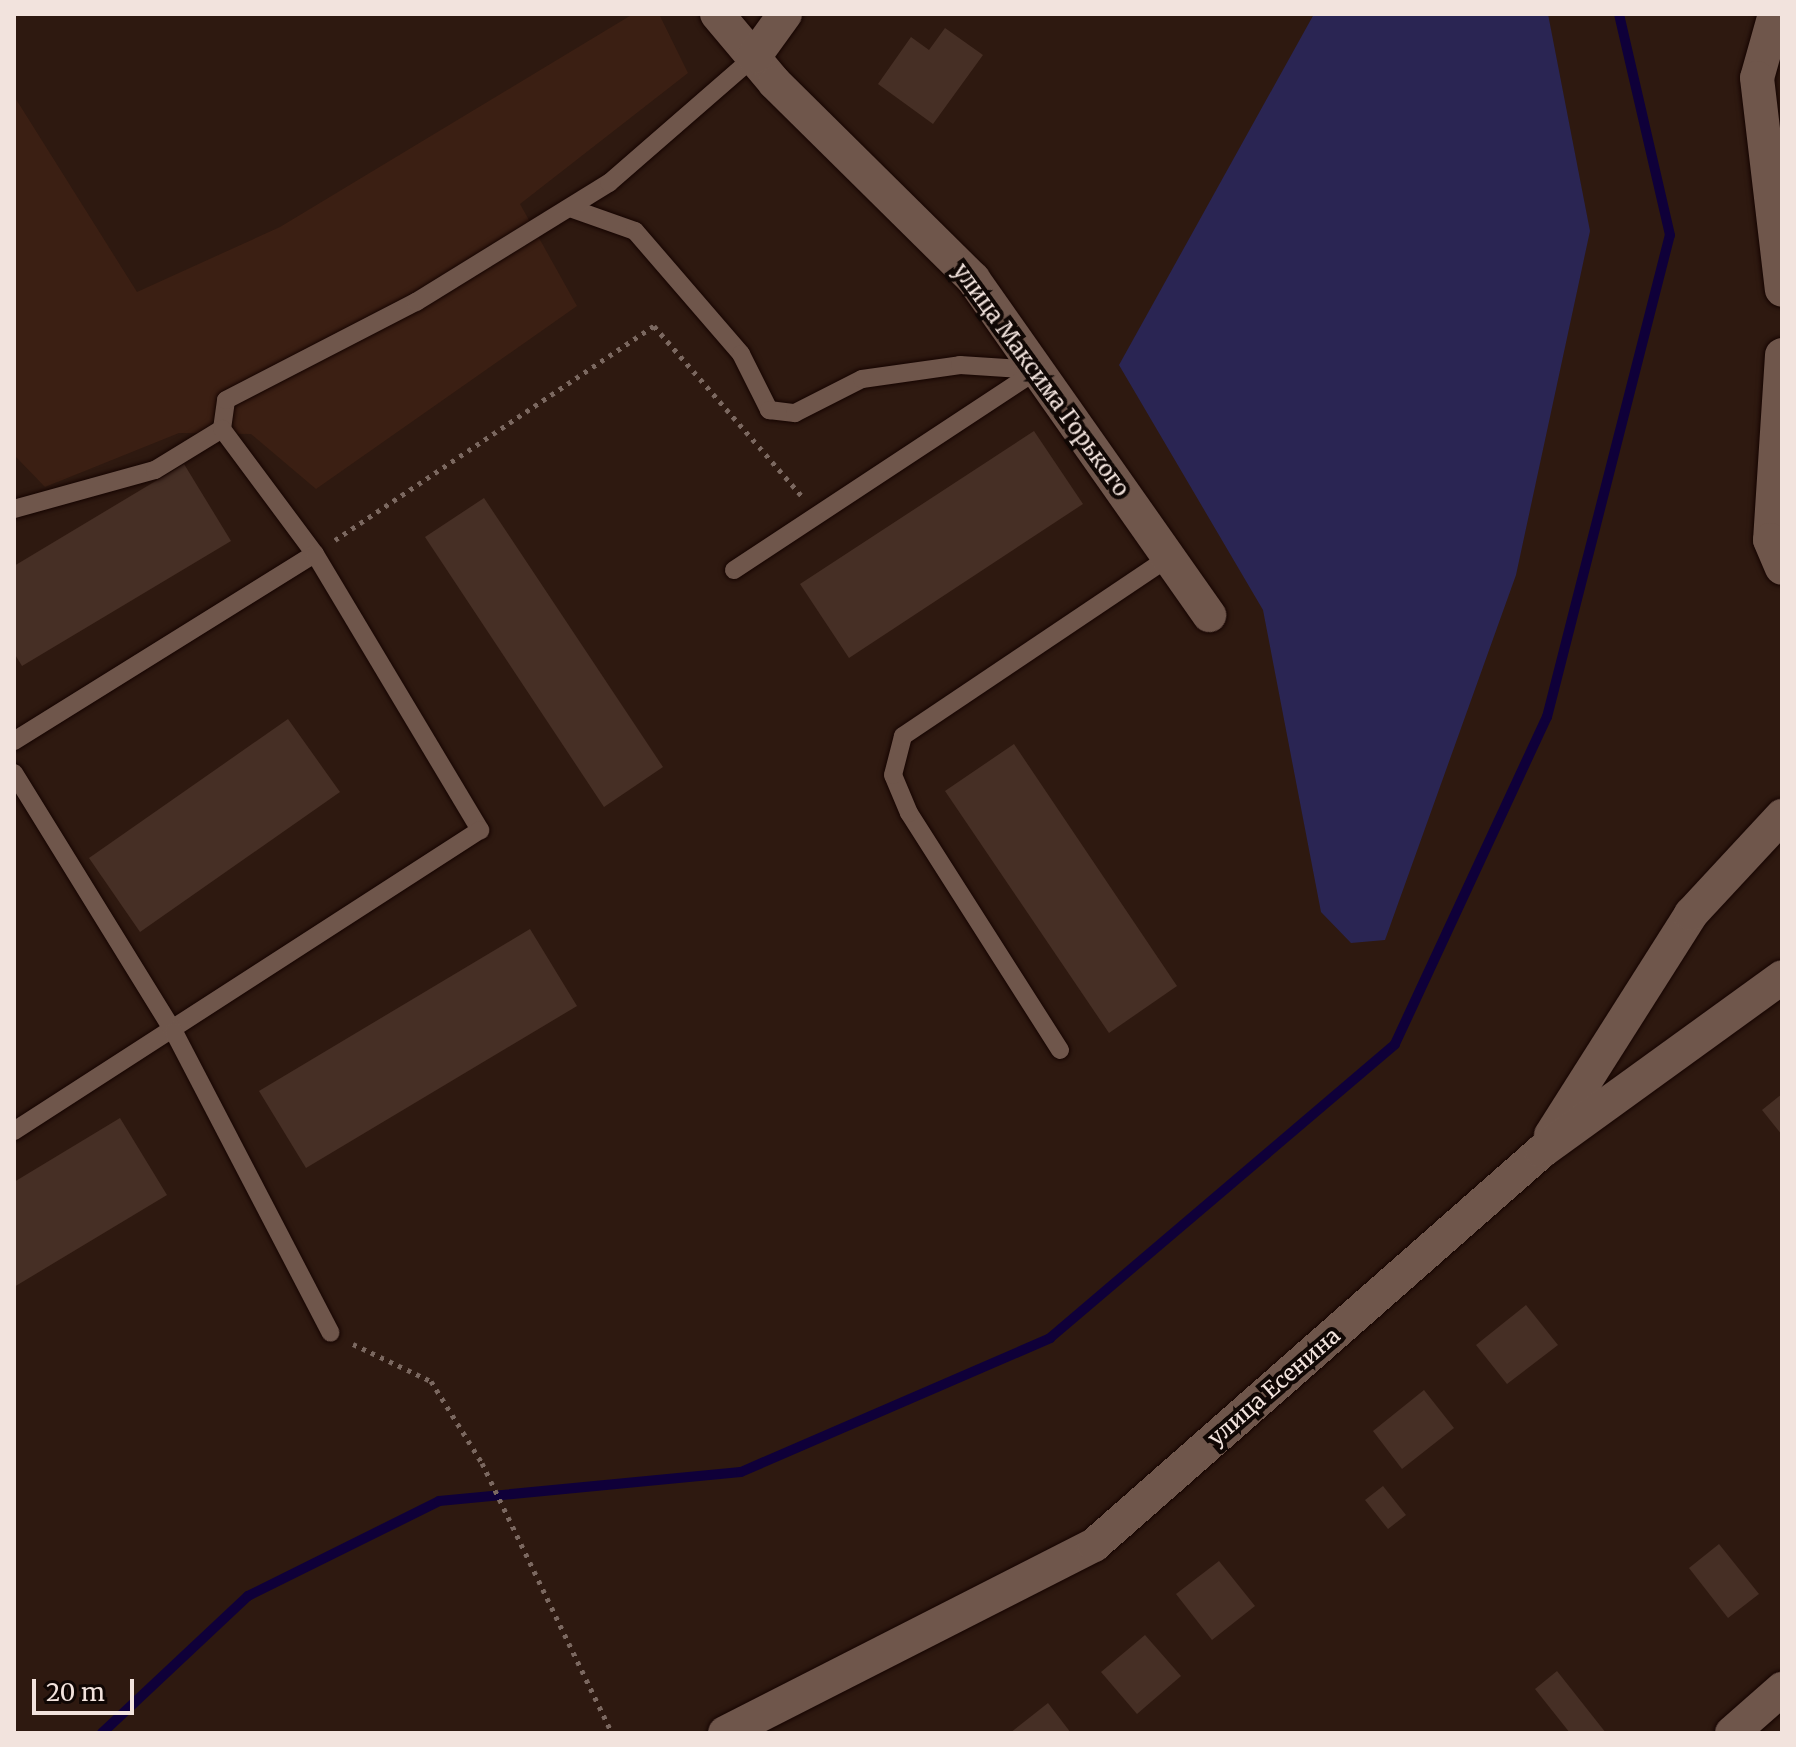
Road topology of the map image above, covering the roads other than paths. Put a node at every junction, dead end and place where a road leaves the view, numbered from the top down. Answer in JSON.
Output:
{"nodes":[{"id":1,"x":717,"y":14,"type":"edge"},
{"id":2,"x":785,"y":14,"type":"edge"},
{"id":3,"x":1775,"y":14,"type":"edge"},
{"id":4,"x":754,"y":57,"type":"junction"},
{"id":5,"x":570,"y":208,"type":"junction"},
{"id":6,"x":1782,"y":290,"type":"edge"},
{"id":7,"x":1782,"y":355,"type":"edge"},
{"id":8,"x":1037,"y":370,"type":"junction"},
{"id":9,"x":222,"y":429,"type":"junction"},
{"id":10,"x":14,"y":509,"type":"edge"},
{"id":11,"x":315,"y":554,"type":"junction"},
{"id":12,"x":1169,"y":557,"type":"junction"},
{"id":13,"x":1782,"y":568,"type":"edge"},
{"id":14,"x":734,"y":570,"type":"dead end"},
{"id":15,"x":1209,"y":615,"type":"dead end"},
{"id":16,"x":14,"y":741,"type":"edge"},
{"id":17,"x":14,"y":773,"type":"edge"},
{"id":18,"x":1782,"y":816,"type":"edge"},
{"id":19,"x":1782,"y":977,"type":"edge"},
{"id":20,"x":174,"y":1032,"type":"junction"},
{"id":21,"x":1060,"y":1050,"type":"dead end"},
{"id":22,"x":14,"y":1131,"type":"edge"},
{"id":23,"x":1542,"y":1151,"type":"junction"},
{"id":24,"x":331,"y":1333,"type":"road end"},
{"id":25,"x":1782,"y":1689,"type":"edge"},
{"id":26,"x":725,"y":1733,"type":"edge"},
{"id":27,"x":1732,"y":1733,"type":"edge"}],
"edges":[{"from":1,"to":4,"type":"street","name":"улица Максима Горького"},
{"from":2,"to":4,"type":"street"},
{"from":3,"to":6,"type":"street"},
{"from":4,"to":5,"type":"lane"},
{"from":4,"to":8,"type":"street","name":"улица Максима Горького"},
{"from":5,"to":8,"type":"lane"},
{"from":5,"to":9,"type":"lane"},
{"from":7,"to":13,"type":"street"},
{"from":8,"to":12,"type":"street","name":"улица Максима Горького"},
{"from":8,"to":14,"type":"lane"},
{"from":9,"to":10,"type":"lane"},
{"from":9,"to":11,"type":"lane"},
{"from":11,"to":16,"type":"lane"},
{"from":11,"to":20,"type":"lane"},
{"from":12,"to":15,"type":"street","name":"улица Максима Горького"},
{"from":12,"to":21,"type":"lane"},
{"from":17,"to":20,"type":"lane"},
{"from":18,"to":23,"type":"street"},
{"from":19,"to":23,"type":"street","name":"улица Есенина"},
{"from":20,"to":22,"type":"lane"},
{"from":20,"to":24,"type":"lane"},
{"from":23,"to":26,"type":"street","name":"улица Есенина"},
{"from":25,"to":27,"type":"street"}]}
